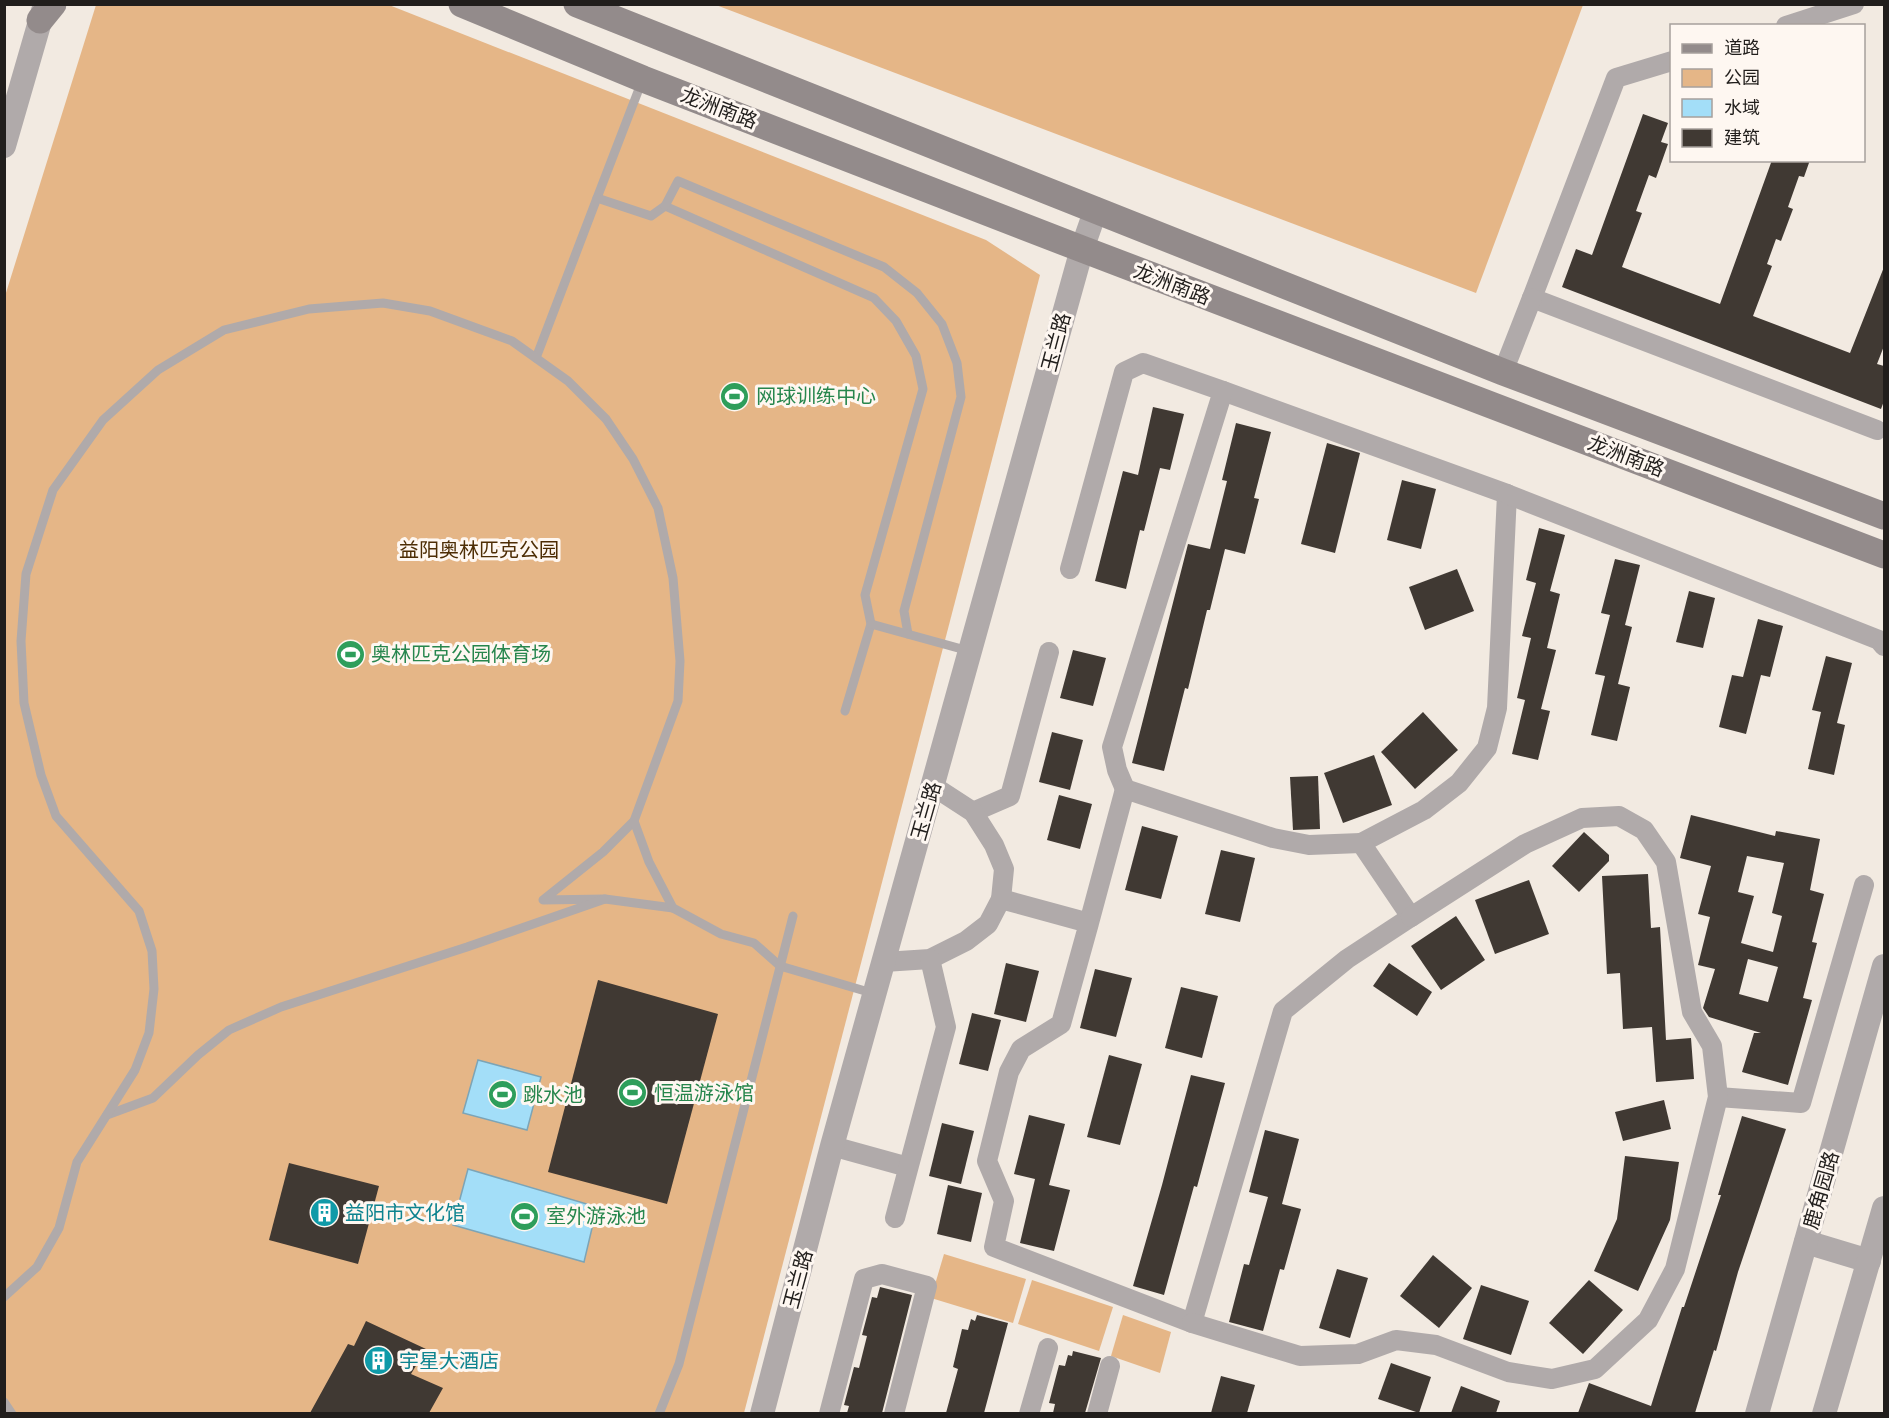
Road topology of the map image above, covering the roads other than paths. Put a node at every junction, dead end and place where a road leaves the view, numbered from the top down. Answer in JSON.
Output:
{"nodes":[{"id":1,"x":462,"y":4,"type":"edge"},
{"id":2,"x":577,"y":4,"type":"edge"},
{"id":3,"x":1854,"y":4,"type":"edge"},
{"id":4,"x":46,"y":10,"type":"edge"},
{"id":5,"x":1792,"y":24,"type":"edge"},
{"id":6,"x":1670,"y":61,"type":"edge"},
{"id":7,"x":644,"y":79,"type":"junction"},
{"id":8,"x":4,"y":146,"type":"edge"},
{"id":9,"x":597,"y":198,"type":"junction"},
{"id":10,"x":664,"y":206,"type":"junction"},
{"id":11,"x":1096,"y":209,"type":"junction"},
{"id":12,"x":1082,"y":249,"type":"junction"},
{"id":13,"x":1532,"y":298,"type":"junction"},
{"id":14,"x":536,"y":358,"type":"junction"},
{"id":15,"x":1503,"y":372,"type":"junction"},
{"id":16,"x":1222,"y":391,"type":"junction"},
{"id":17,"x":1877,"y":430,"type":"dead end"},
{"id":18,"x":1507,"y":494,"type":"junction"},
{"id":19,"x":1884,"y":516,"type":"edge"},
{"id":20,"x":1883,"y":555,"type":"edge"},
{"id":21,"x":1070,"y":569,"type":"dead end"},
{"id":22,"x":871,"y":624,"type":"junction"},
{"id":23,"x":908,"y":634,"type":"junction"},
{"id":24,"x":1884,"y":646,"type":"edge"},
{"id":25,"x":971,"y":652,"type":"junction"},
{"id":26,"x":1049,"y":652,"type":"dead end"},
{"id":27,"x":845,"y":711,"type":"dead end"},
{"id":28,"x":933,"y":786,"type":"junction"},
{"id":29,"x":1125,"y":789,"type":"junction"},
{"id":30,"x":973,"y":812,"type":"junction"},
{"id":31,"x":634,"y":821,"type":"junction"},
{"id":32,"x":1361,"y":843,"type":"junction"},
{"id":33,"x":1864,"y":885,"type":"dead end"},
{"id":34,"x":605,"y":899,"type":"junction"},
{"id":35,"x":1001,"y":899,"type":"junction"},
{"id":36,"x":673,"y":908,"type":"junction"},
{"id":37,"x":793,"y":916,"type":"dead end"},
{"id":38,"x":1411,"y":917,"type":"junction"},
{"id":39,"x":1089,"y":923,"type":"junction"},
{"id":40,"x":930,"y":959,"type":"junction"},
{"id":41,"x":884,"y":962,"type":"junction"},
{"id":42,"x":780,"y":966,"type":"junction"},
{"id":43,"x":1884,"y":966,"type":"edge"},
{"id":44,"x":875,"y":994,"type":"junction"},
{"id":45,"x":1718,"y":1097,"type":"junction"},
{"id":46,"x":107,"y":1115,"type":"junction"},
{"id":47,"x":832,"y":1146,"type":"junction"},
{"id":48,"x":908,"y":1167,"type":"junction"},
{"id":49,"x":1884,"y":1208,"type":"edge"},
{"id":50,"x":895,"y":1218,"type":"dead end"},
{"id":51,"x":1806,"y":1242,"type":"junction"},
{"id":52,"x":1869,"y":1261,"type":"junction"},
{"id":53,"x":4,"y":1298,"type":"edge"},
{"id":54,"x":1192,"y":1323,"type":"junction"},
{"id":55,"x":1048,"y":1348,"type":"dead end"},
{"id":56,"x":1110,"y":1366,"type":"dead end"},
{"id":57,"x":4,"y":1402,"type":"edge"},
{"id":58,"x":12,"y":1413,"type":"edge"},
{"id":59,"x":659,"y":1413,"type":"edge"},
{"id":60,"x":762,"y":1413,"type":"edge"},
{"id":61,"x":829,"y":1413,"type":"edge"},
{"id":62,"x":894,"y":1413,"type":"edge"},
{"id":63,"x":1029,"y":1413,"type":"edge"},
{"id":64,"x":1097,"y":1413,"type":"edge"},
{"id":65,"x":1757,"y":1413,"type":"edge"},
{"id":66,"x":1824,"y":1413,"type":"edge"}],
"edges":[{"from":1,"to":7,"type":"main road","name":"龙洲南路"},
{"from":2,"to":11,"type":"main road","name":"龙洲南路"},
{"from":3,"to":5,"type":"street"},
{"from":4,"to":8,"type":"street"},
{"from":6,"to":13,"type":"street"},
{"from":7,"to":9,"type":"lane"},
{"from":7,"to":12,"type":"main road","name":"龙洲南路"},
{"from":9,"to":10,"type":"lane"},
{"from":9,"to":14,"type":"lane"},
{"from":10,"to":22,"type":"lane"},
{"from":10,"to":23,"type":"lane"},
{"from":11,"to":12,"type":"street","name":"玉兰路"},
{"from":11,"to":15,"type":"main road","name":"龙洲南路"},
{"from":12,"to":20,"type":"main road","name":"龙洲南路"},
{"from":12,"to":25,"type":"street","name":"玉兰路"},
{"from":13,"to":15,"type":"street"},
{"from":13,"to":17,"type":"street"},
{"from":14,"to":31,"type":"lane"},
{"from":14,"to":46,"type":"lane"},
{"from":15,"to":19,"type":"main road","name":"龙洲南路"},
{"from":16,"to":18,"type":"street"},
{"from":16,"to":21,"type":"street"},
{"from":16,"to":29,"type":"street"},
{"from":18,"to":24,"type":"street"},
{"from":18,"to":32,"type":"street"},
{"from":22,"to":23,"type":"lane"},
{"from":22,"to":27,"type":"lane"},
{"from":23,"to":25,"type":"lane"},
{"from":25,"to":28,"type":"street","name":"玉兰路"},
{"from":26,"to":30,"type":"street"},
{"from":28,"to":30,"type":"street"},
{"from":28,"to":41,"type":"street","name":"玉兰路"},
{"from":29,"to":32,"type":"street"},
{"from":29,"to":39,"type":"street"},
{"from":30,"to":35,"type":"street"},
{"from":31,"to":34,"type":"lane"},
{"from":31,"to":36,"type":"lane"},
{"from":32,"to":38,"type":"street"},
{"from":33,"to":45,"type":"street"},
{"from":34,"to":36,"type":"lane"},
{"from":34,"to":46,"type":"lane"},
{"from":35,"to":39,"type":"street"},
{"from":35,"to":40,"type":"street"},
{"from":36,"to":42,"type":"lane"},
{"from":37,"to":42,"type":"lane"},
{"from":38,"to":45,"type":"street"},
{"from":38,"to":54,"type":"street"},
{"from":39,"to":54,"type":"street"},
{"from":40,"to":41,"type":"street"},
{"from":40,"to":48,"type":"street"},
{"from":41,"to":44,"type":"street","name":"玉兰路"},
{"from":42,"to":44,"type":"lane"},
{"from":42,"to":59,"type":"lane"},
{"from":43,"to":51,"type":"street","name":"鹿角园路"},
{"from":44,"to":47,"type":"street","name":"玉兰路"},
{"from":45,"to":54,"type":"street"},
{"from":46,"to":53,"type":"lane"},
{"from":47,"to":48,"type":"street"},
{"from":47,"to":60,"type":"street","name":"玉兰路"},
{"from":48,"to":50,"type":"street"},
{"from":49,"to":52,"type":"street"},
{"from":51,"to":52,"type":"street"},
{"from":51,"to":65,"type":"street","name":"鹿角园路"},
{"from":52,"to":66,"type":"street"},
{"from":55,"to":63,"type":"street"},
{"from":56,"to":64,"type":"street"},
{"from":57,"to":58,"type":"lane"},
{"from":61,"to":62,"type":"street"}]}
